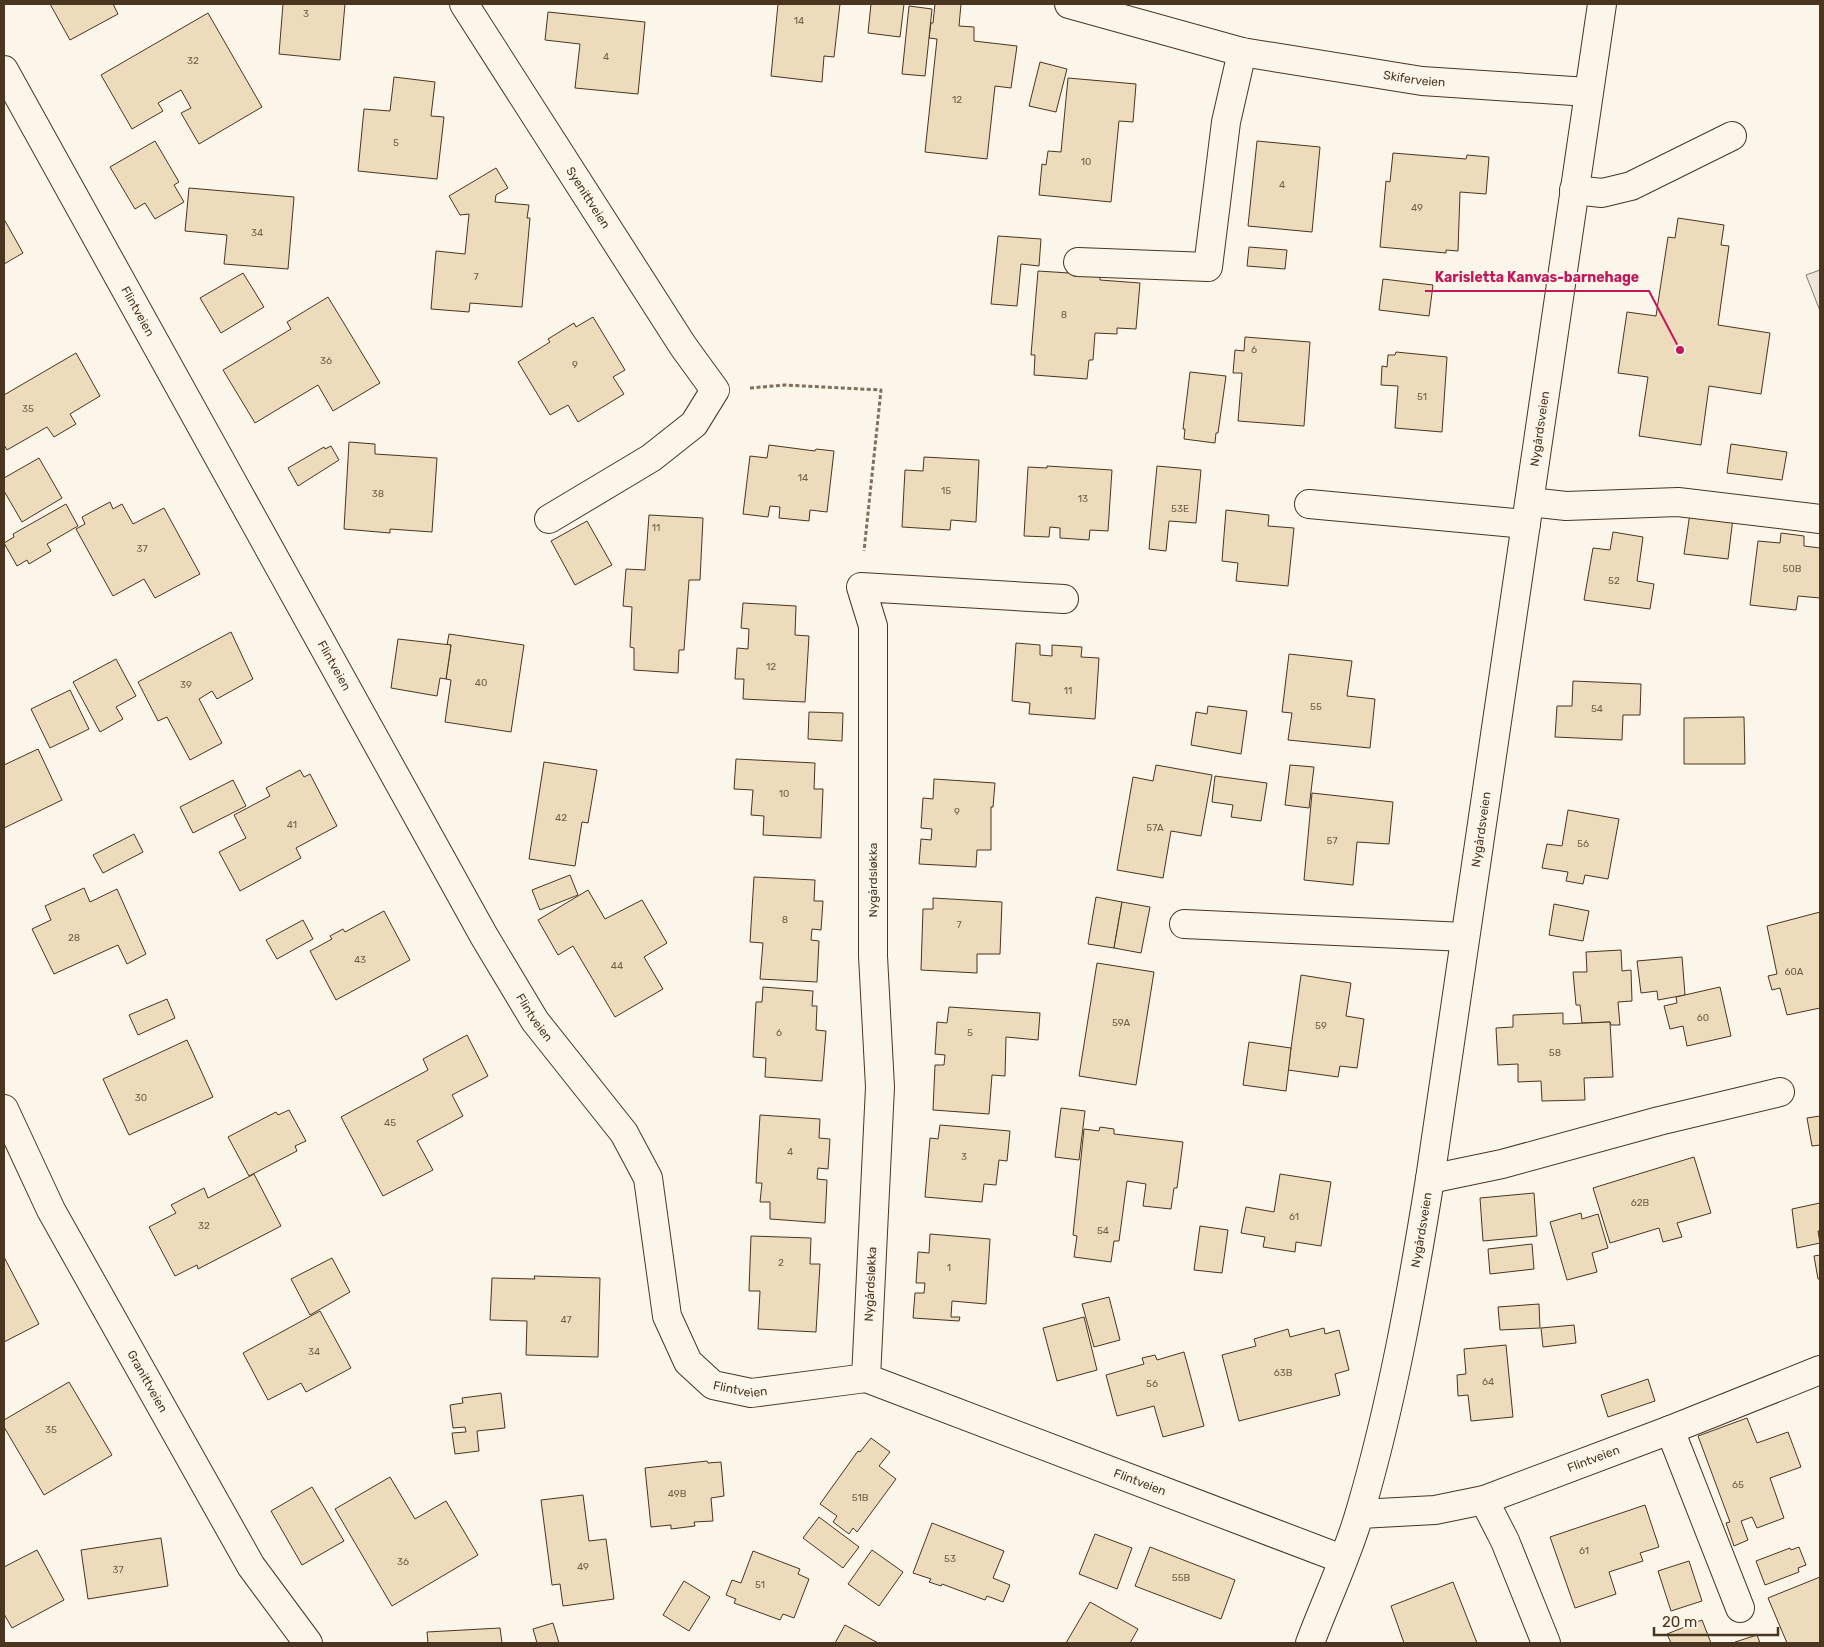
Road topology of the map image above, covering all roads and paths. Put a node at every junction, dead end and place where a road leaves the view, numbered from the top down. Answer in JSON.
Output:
{"nodes":[{"id":1,"x":464,"y":4,"type":"edge"},
{"id":2,"x":1069,"y":4,"type":"edge"},
{"id":3,"x":1602,"y":4,"type":"edge"},
{"id":4,"x":1242,"y":52,"type":"junction"},
{"id":5,"x":4,"y":70,"type":"edge"},
{"id":6,"x":1588,"y":92,"type":"junction"},
{"id":7,"x":1732,"y":136,"type":"dead end"},
{"id":8,"x":1574,"y":190,"type":"junction"},
{"id":9,"x":1078,"y":262,"type":"dead end"},
{"id":10,"x":715,"y":390,"type":"junction"},
{"id":11,"x":1309,"y":504,"type":"dead end"},
{"id":12,"x":1528,"y":513,"type":"junction"},
{"id":13,"x":549,"y":519,"type":"dead end"},
{"id":14,"x":1820,"y":519,"type":"edge"},
{"id":15,"x":861,"y":587,"type":"junction"},
{"id":16,"x":1064,"y":599,"type":"dead end"},
{"id":17,"x":1184,"y":924,"type":"dead end"},
{"id":18,"x":1465,"y":937,"type":"junction"},
{"id":19,"x":1780,"y":1092,"type":"dead end"},
{"id":20,"x":4,"y":1109,"type":"edge"},
{"id":21,"x":1430,"y":1180,"type":"junction"},
{"id":22,"x":1820,"y":1370,"type":"edge"},
{"id":23,"x":866,"y":1378,"type":"junction"},
{"id":24,"x":1670,"y":1430,"type":"junction"},
{"id":25,"x":1484,"y":1500,"type":"junction"},
{"id":26,"x":1360,"y":1514,"type":"junction"},
{"id":27,"x":1342,"y":1559,"type":"junction"},
{"id":28,"x":1740,"y":1608,"type":"dead end"},
{"id":29,"x":308,"y":1643,"type":"edge"},
{"id":30,"x":1310,"y":1643,"type":"edge"},
{"id":31,"x":1546,"y":1643,"type":"edge"}],
"edges":[{"from":1,"to":10,"type":"street","name":"Syenittveien"},
{"from":2,"to":4,"type":"street","name":"Skiferveien"},
{"from":3,"to":6,"type":"street","name":"Nygårdsveien"},
{"from":4,"to":6,"type":"street","name":"Skiferveien"},
{"from":4,"to":9,"type":"street"},
{"from":5,"to":23,"type":"street","name":"Flintveien"},
{"from":6,"to":8,"type":"street","name":"Nygårdsveien"},
{"from":7,"to":8,"type":"street"},
{"from":8,"to":12,"type":"street","name":"Nygårdsveien"},
{"from":10,"to":13,"type":"street"},
{"from":10,"to":15,"type":"path"},
{"from":11,"to":12,"type":"street"},
{"from":12,"to":14,"type":"street"},
{"from":12,"to":18,"type":"street","name":"Nygårdsveien"},
{"from":15,"to":16,"type":"street"},
{"from":15,"to":23,"type":"street","name":"Nygårdsløkka"},
{"from":17,"to":18,"type":"street"},
{"from":18,"to":21,"type":"street","name":"Nygårdsveien"},
{"from":19,"to":21,"type":"street"},
{"from":20,"to":29,"type":"street","name":"Granittveien"},
{"from":21,"to":26,"type":"street","name":"Nygårdsveien"},
{"from":22,"to":24,"type":"street","name":"Flintveien"},
{"from":23,"to":27,"type":"street","name":"Flintveien"},
{"from":24,"to":25,"type":"street","name":"Flintveien"},
{"from":24,"to":28,"type":"street"},
{"from":25,"to":26,"type":"street","name":"Flintveien"},
{"from":25,"to":31,"type":"street"},
{"from":26,"to":27,"type":"street","name":"Nygårdsveien"},
{"from":27,"to":30,"type":"street","name":"Nygårdsveien"}]}
